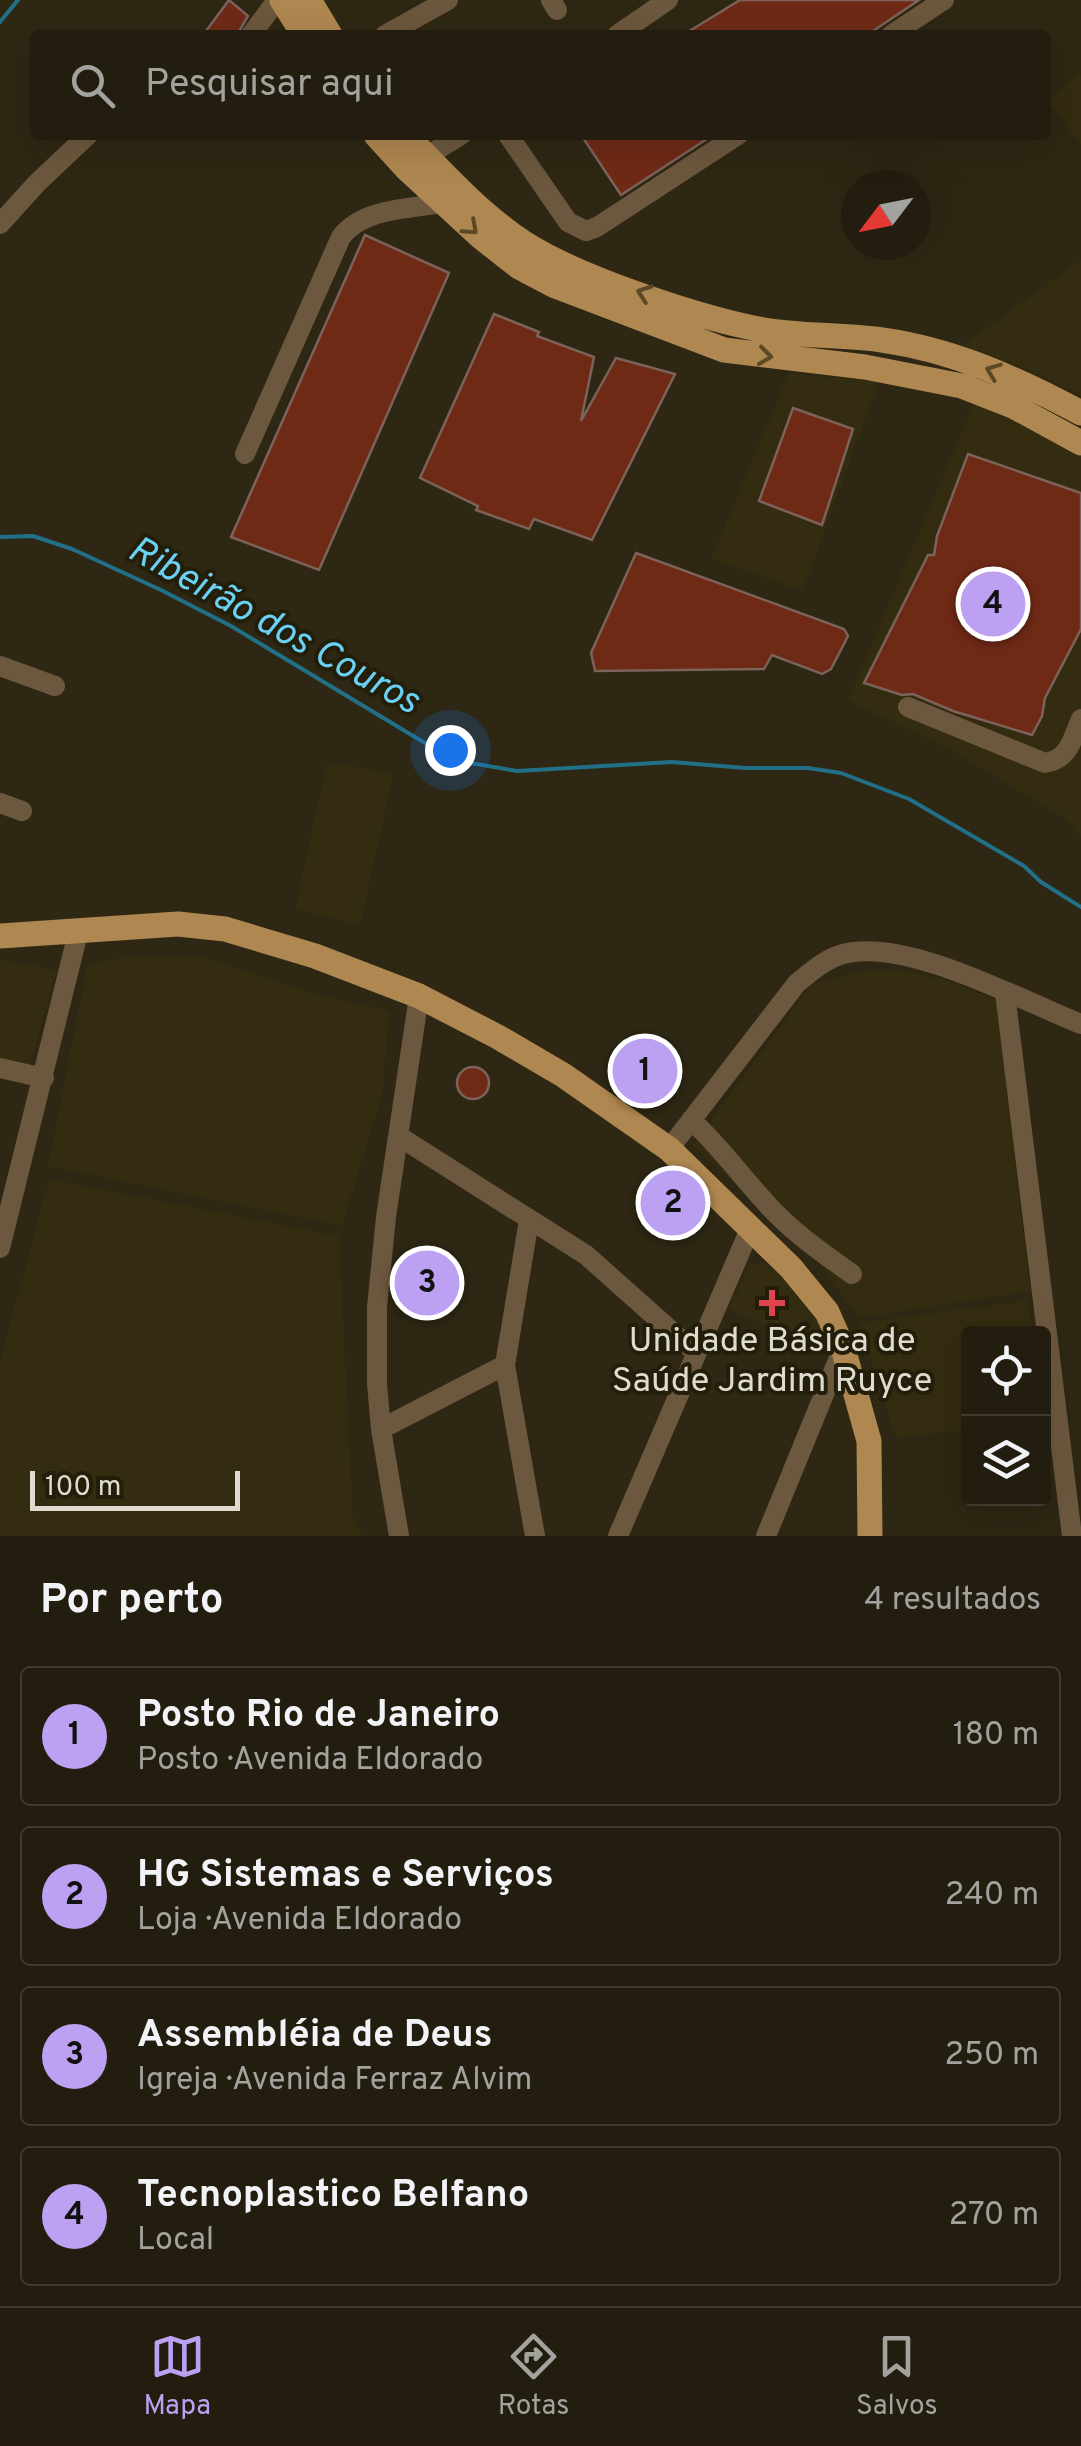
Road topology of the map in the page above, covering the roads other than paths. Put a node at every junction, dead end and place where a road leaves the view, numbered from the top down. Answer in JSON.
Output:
{"nodes":[{"id":1,"x":280,"y":0,"type":"edge"},
{"id":2,"x":310,"y":0,"type":"edge"},
{"id":3,"x":448,"y":0,"type":"edge"},
{"id":4,"x":668,"y":0,"type":"edge"},
{"id":5,"x":944,"y":0,"type":"edge"},
{"id":6,"x":254,"y":30,"type":"edge"},
{"id":7,"x":301,"y":30,"type":"edge"},
{"id":8,"x":327,"y":30,"type":"edge"},
{"id":9,"x":394,"y":30,"type":"edge"},
{"id":10,"x":624,"y":30,"type":"edge"},
{"id":11,"x":899,"y":30,"type":"edge"},
{"id":12,"x":83,"y":140,"type":"edge"},
{"id":13,"x":381,"y":140,"type":"edge"},
{"id":14,"x":411,"y":140,"type":"edge"},
{"id":15,"x":454,"y":140,"type":"edge"},
{"id":16,"x":511,"y":140,"type":"edge"},
{"id":17,"x":730,"y":140,"type":"edge"},
{"id":18,"x":427,"y":156,"type":"junction"},
{"id":19,"x":442,"y":203,"type":"junction"},
{"id":20,"x":0,"y":224,"type":"edge"},
{"id":21,"x":1081,"y":413,"type":"edge"},
{"id":22,"x":1081,"y":443,"type":"edge"},
{"id":23,"x":245,"y":454,"type":"dead end"},
{"id":24,"x":0,"y":666,"type":"edge"},
{"id":25,"x":55,"y":686,"type":"dead end"},
{"id":26,"x":908,"y":707,"type":"dead end"},
{"id":27,"x":1081,"y":719,"type":"edge"},
{"id":28,"x":0,"y":803,"type":"edge"},
{"id":29,"x":22,"y":810,"type":"dead end"},
{"id":30,"x":78,"y":934,"type":"junction"},
{"id":31,"x":0,"y":936,"type":"edge"},
{"id":32,"x":1004,"y":994,"type":"junction"},
{"id":33,"x":420,"y":996,"type":"junction"},
{"id":34,"x":1081,"y":1024,"type":"edge"},
{"id":35,"x":0,"y":1068,"type":"edge"},
{"id":36,"x":44,"y":1078,"type":"junction"},
{"id":37,"x":691,"y":1120,"type":"junction"},
{"id":38,"x":400,"y":1137,"type":"junction"},
{"id":39,"x":669,"y":1149,"type":"junction"},
{"id":40,"x":528,"y":1220,"type":"junction"},
{"id":41,"x":750,"y":1229,"type":"junction"},
{"id":42,"x":0,"y":1248,"type":"edge"},
{"id":43,"x":852,"y":1274,"type":"dead end"},
{"id":44,"x":842,"y":1348,"type":"junction"},
{"id":45,"x":695,"y":1352,"type":"junction"},
{"id":46,"x":505,"y":1365,"type":"junction"},
{"id":47,"x":381,"y":1429,"type":"junction"},
{"id":48,"x":398,"y":1536,"type":"edge"},
{"id":49,"x":535,"y":1536,"type":"edge"},
{"id":50,"x":618,"y":1536,"type":"edge"},
{"id":51,"x":766,"y":1536,"type":"edge"},
{"id":52,"x":870,"y":1536,"type":"edge"},
{"id":53,"x":1072,"y":1536,"type":"edge"}],
"edges":[{"from":1,"to":6,"type":"street"},
{"from":1,"to":7,"type":"main road"},
{"from":2,"to":8,"type":"main road"},
{"from":3,"to":9,"type":"street"},
{"from":4,"to":10,"type":"street"},
{"from":5,"to":11,"type":"street"},
{"from":12,"to":20,"type":"street"},
{"from":13,"to":19,"type":"main road"},
{"from":14,"to":18,"type":"main road"},
{"from":15,"to":18,"type":"street"},
{"from":16,"to":17,"type":"street"},
{"from":21,"to":18,"type":"main road","one_way":true},
{"from":19,"to":22,"type":"main road","one_way":true},
{"from":19,"to":23,"type":"street"},
{"from":24,"to":25,"type":"street"},
{"from":26,"to":27,"type":"street"},
{"from":28,"to":29,"type":"street"},
{"from":30,"to":31,"type":"main road"},
{"from":30,"to":33,"type":"main road"},
{"from":30,"to":36,"type":"street"},
{"from":32,"to":34,"type":"street"},
{"from":32,"to":37,"type":"street"},
{"from":32,"to":53,"type":"street"},
{"from":33,"to":38,"type":"street"},
{"from":33,"to":39,"type":"main road"},
{"from":35,"to":36,"type":"street"},
{"from":36,"to":42,"type":"street"},
{"from":37,"to":39,"type":"street"},
{"from":37,"to":43,"type":"street"},
{"from":38,"to":40,"type":"street"},
{"from":38,"to":47,"type":"street"},
{"from":39,"to":41,"type":"main road"},
{"from":40,"to":45,"type":"street"},
{"from":40,"to":46,"type":"street"},
{"from":41,"to":44,"type":"main road"},
{"from":41,"to":45,"type":"street"},
{"from":44,"to":51,"type":"street"},
{"from":44,"to":52,"type":"main road"},
{"from":45,"to":50,"type":"street"},
{"from":46,"to":47,"type":"street"},
{"from":46,"to":49,"type":"street"},
{"from":47,"to":48,"type":"street"}]}
